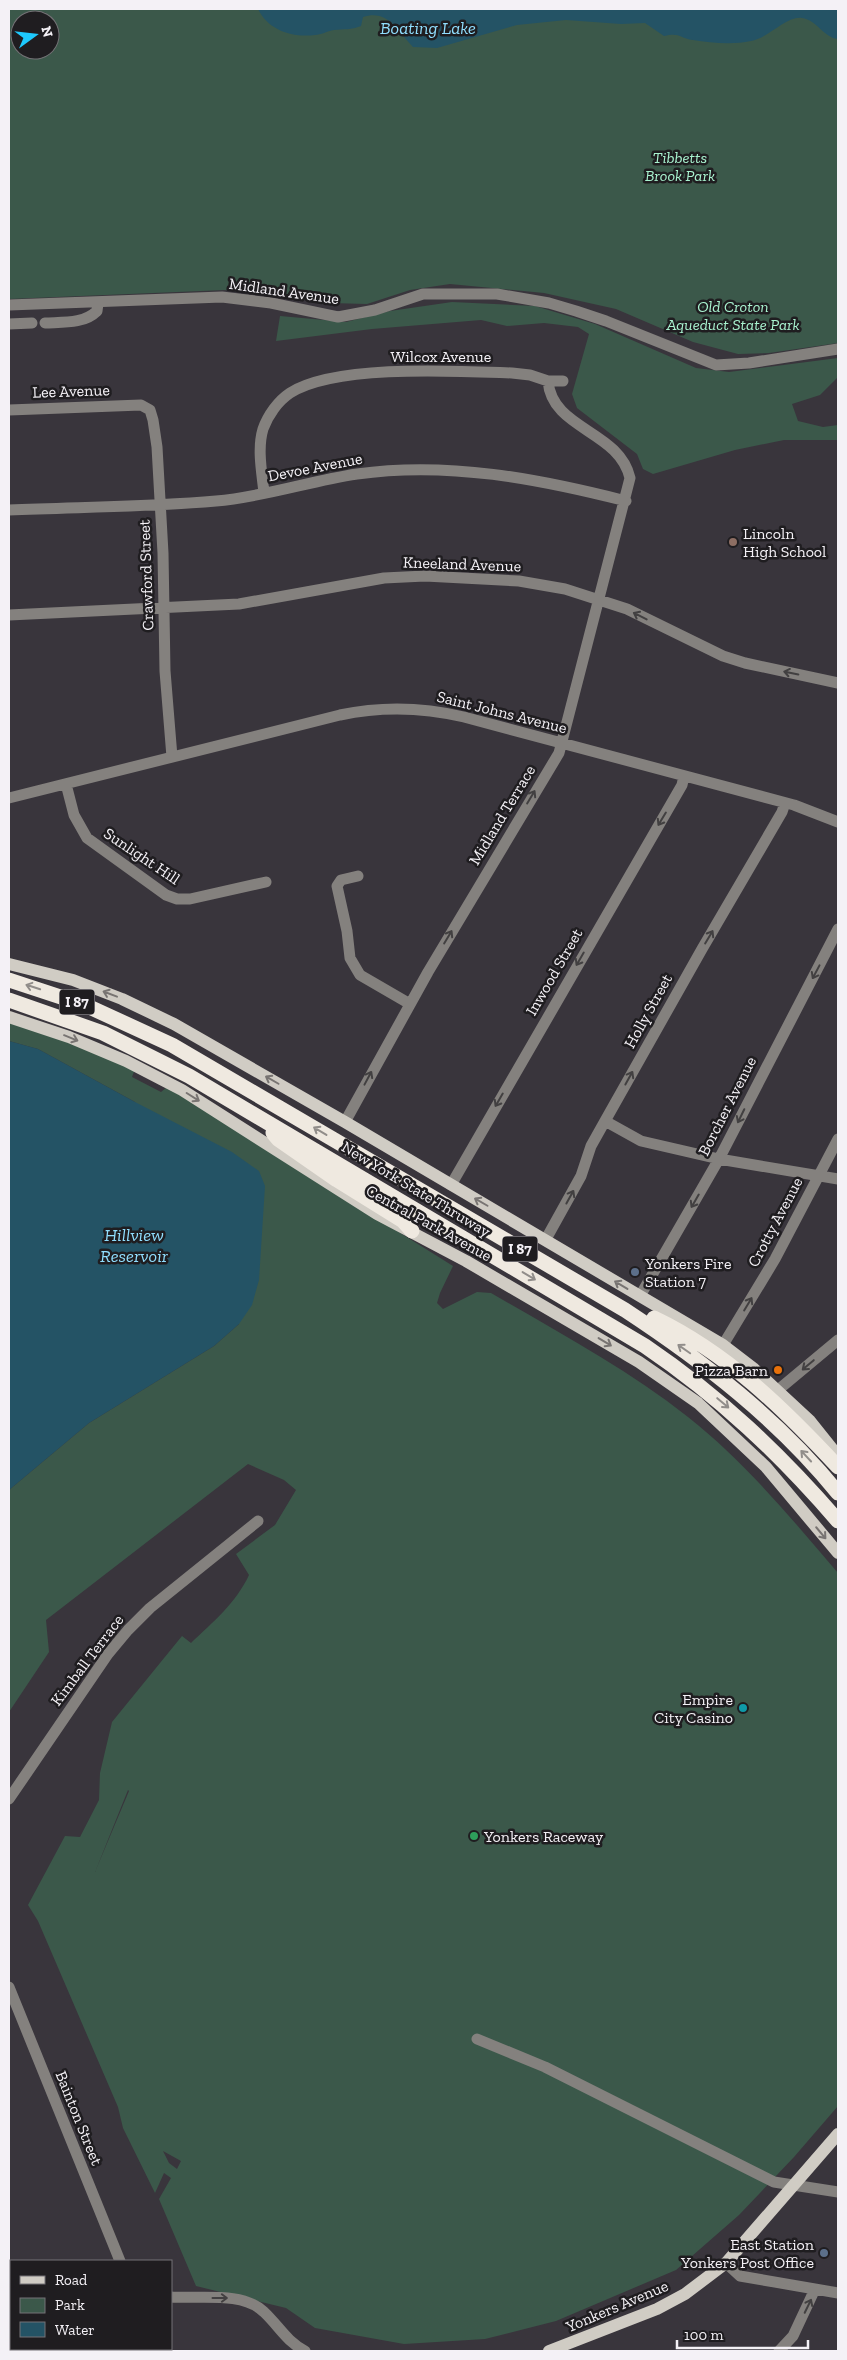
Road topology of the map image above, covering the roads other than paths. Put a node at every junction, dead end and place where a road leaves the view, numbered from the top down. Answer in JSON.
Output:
{"nodes":[{"id":1,"x":98,"y":303,"type":"junction"},
{"id":2,"x":9,"y":305,"type":"edge"},
{"id":3,"x":32,"y":323,"type":"dead end"},
{"id":4,"x":46,"y":323,"type":"dead end"},
{"id":5,"x":9,"y":324,"type":"edge"},
{"id":6,"x":838,"y":349,"type":"edge"},
{"id":7,"x":548,"y":381,"type":"junction"},
{"id":8,"x":562,"y":381,"type":"dead end"},
{"id":9,"x":135,"y":405,"type":"joint"},
{"id":10,"x":9,"y":410,"type":"edge"},
{"id":11,"x":264,"y":494,"type":"junction"},
{"id":12,"x":626,"y":501,"type":"junction"},
{"id":13,"x":159,"y":504,"type":"junction"},
{"id":14,"x":9,"y":510,"type":"edge"},
{"id":15,"x":600,"y":599,"type":"junction"},
{"id":16,"x":164,"y":608,"type":"junction"},
{"id":17,"x":9,"y":615,"type":"edge"},
{"id":18,"x":838,"y":683,"type":"edge"},
{"id":19,"x":562,"y":743,"type":"junction"},
{"id":20,"x":172,"y":757,"type":"junction"},
{"id":21,"x":684,"y":776,"type":"junction"},
{"id":22,"x":66,"y":784,"type":"junction"},
{"id":23,"x":9,"y":798,"type":"edge"},
{"id":24,"x":785,"y":803,"type":"junction"},
{"id":25,"x":838,"y":822,"type":"edge"},
{"id":26,"x":358,"y":876,"type":"dead end"},
{"id":27,"x":266,"y":882,"type":"dead end"},
{"id":28,"x":838,"y":929,"type":"edge"},
{"id":29,"x":9,"y":964,"type":"edge"},
{"id":30,"x":9,"y":980,"type":"edge"},
{"id":31,"x":9,"y":1000,"type":"edge"},
{"id":32,"x":410,"y":1004,"type":"junction"},
{"id":33,"x":9,"y":1017,"type":"edge"},
{"id":34,"x":261,"y":1118,"type":"junction"},
{"id":35,"x":605,"y":1121,"type":"junction"},
{"id":36,"x":345,"y":1122,"type":"junction"},
{"id":37,"x":838,"y":1139,"type":"edge"},
{"id":38,"x":719,"y":1159,"type":"junction"},
{"id":39,"x":819,"y":1176,"type":"junction"},
{"id":40,"x":838,"y":1179,"type":"edge"},
{"id":41,"x":451,"y":1185,"type":"junction"},
{"id":42,"x":412,"y":1231,"type":"junction"},
{"id":43,"x":546,"y":1240,"type":"junction"},
{"id":44,"x":640,"y":1296,"type":"junction"},
{"id":45,"x":625,"y":1310,"type":"junction"},
{"id":46,"x":838,"y":1340,"type":"edge"},
{"id":47,"x":723,"y":1346,"type":"junction"},
{"id":48,"x":778,"y":1390,"type":"junction"},
{"id":49,"x":838,"y":1456,"type":"edge"},
{"id":50,"x":838,"y":1467,"type":"edge"},
{"id":51,"x":838,"y":1493,"type":"edge"},
{"id":52,"x":258,"y":1521,"type":"dead end"},
{"id":53,"x":838,"y":1521,"type":"edge"},
{"id":54,"x":838,"y":1553,"type":"edge"},
{"id":55,"x":9,"y":1799,"type":"edge"},
{"id":56,"x":9,"y":1987,"type":"edge"},
{"id":57,"x":478,"y":2039,"type":"dead end"},
{"id":58,"x":838,"y":2134,"type":"edge"},
{"id":59,"x":794,"y":2186,"type":"junction"},
{"id":60,"x":838,"y":2192,"type":"edge"},
{"id":61,"x":120,"y":2260,"type":"edge"},
{"id":62,"x":726,"y":2263,"type":"junction"},
{"id":63,"x":815,"y":2289,"type":"junction"},
{"id":64,"x":838,"y":2293,"type":"edge"},
{"id":65,"x":172,"y":2297,"type":"edge"},
{"id":66,"x":305,"y":2351,"type":"edge"},
{"id":67,"x":549,"y":2351,"type":"edge"},
{"id":68,"x":780,"y":2351,"type":"edge"}],
"edges":[{"from":1,"to":2,"type":"street","name":"Midland Avenue"},
{"from":1,"to":4,"type":"street"},
{"from":1,"to":6,"type":"street","name":"Midland Avenue"},
{"from":3,"to":5,"type":"street"},
{"from":7,"to":8,"type":"street","name":"Wilcox Avenue"},
{"from":7,"to":11,"type":"street","name":"Wilcox Avenue"},
{"from":7,"to":12,"type":"street"},
{"from":9,"to":10,"type":"street","name":"Lee Avenue"},
{"from":9,"to":13,"type":"street","name":"Crawford Street"},
{"from":11,"to":12,"type":"street","name":"Devoe Avenue"},
{"from":11,"to":13,"type":"street","name":"Devoe Avenue"},
{"from":12,"to":15,"type":"street","name":"Midland Terrace"},
{"from":13,"to":14,"type":"street","name":"Devoe Avenue"},
{"from":13,"to":16,"type":"street","name":"Crawford Street"},
{"from":15,"to":16,"type":"street","name":"Kneeland Avenue"},
{"from":18,"to":15,"type":"street","name":"Kneeland Avenue","one_way":true},
{"from":15,"to":19,"type":"street","name":"Midland Terrace"},
{"from":16,"to":17,"type":"street","name":"Kneeland Avenue"},
{"from":16,"to":20,"type":"street","name":"Crawford Street"},
{"from":19,"to":20,"type":"street","name":"Saint Johns Avenue"},
{"from":19,"to":21,"type":"street","name":"Saint Johns Avenue"},
{"from":32,"to":19,"type":"street","name":"Midland Terrace","one_way":true},
{"from":20,"to":22,"type":"street","name":"Saint Johns Avenue"},
{"from":21,"to":24,"type":"street","name":"Saint Johns Avenue"},
{"from":21,"to":41,"type":"street","name":"Inwood Street","one_way":true},
{"from":22,"to":23,"type":"street","name":"Saint Johns Avenue"},
{"from":22,"to":27,"type":"street","name":"Sunlight Hill"},
{"from":24,"to":25,"type":"street","name":"Saint Johns Avenue"},
{"from":35,"to":24,"type":"street","name":"Holly Street","one_way":true},
{"from":26,"to":32,"type":"street"},
{"from":28,"to":38,"type":"street","name":"Borcher Avenue","one_way":true},
{"from":36,"to":29,"type":"main road","one_way":true},
{"from":45,"to":30,"type":"highway","name":"New York State Thruway","number":"I 87","one_way":true},
{"from":31,"to":34,"type":"highway","name":"New York State Thruway","number":"I 87"},
{"from":36,"to":32,"type":"street","name":"Midland Terrace","one_way":true},
{"from":33,"to":42,"type":"main road","name":"Central Park Avenue","one_way":true},
{"from":34,"to":42,"type":"highway"},
{"from":34,"to":53,"type":"highway","name":"New York State Thruway","number":"I 87","one_way":true},
{"from":35,"to":38,"type":"street"},
{"from":43,"to":35,"type":"street","name":"Holly Street","one_way":true},
{"from":36,"to":41,"type":"main road"},
{"from":37,"to":39,"type":"street","name":"Crotty Avenue"},
{"from":38,"to":39,"type":"street"},
{"from":38,"to":44,"type":"street","name":"Borcher Avenue","one_way":true},
{"from":39,"to":40,"type":"street"},
{"from":47,"to":39,"type":"street","name":"Crotty Avenue","one_way":true},
{"from":43,"to":41,"type":"main road","one_way":true},
{"from":42,"to":54,"type":"main road","name":"Central Park Avenue","one_way":true},
{"from":44,"to":43,"type":"main road","one_way":true},
{"from":44,"to":47,"type":"main road"},
{"from":45,"to":50,"type":"highway"},
{"from":51,"to":45,"type":"highway","name":"New York State Thruway","number":"I 87","one_way":true},
{"from":46,"to":48,"type":"street","one_way":true},
{"from":47,"to":48,"type":"main road"},
{"from":48,"to":49,"type":"main road"},
{"from":52,"to":55,"type":"street","name":"Kimball Terrace"},
{"from":56,"to":61,"type":"street","name":"Bainton Street"},
{"from":57,"to":59,"type":"street"},
{"from":58,"to":59,"type":"main road","name":"Yonkers Avenue"},
{"from":59,"to":60,"type":"street"},
{"from":59,"to":62,"type":"main road","name":"Yonkers Avenue"},
{"from":62,"to":63,"type":"street"},
{"from":62,"to":67,"type":"main road","name":"Yonkers Avenue"},
{"from":63,"to":64,"type":"street"},
{"from":68,"to":63,"type":"street","one_way":true},
{"from":65,"to":66,"type":"street","one_way":true}]}
